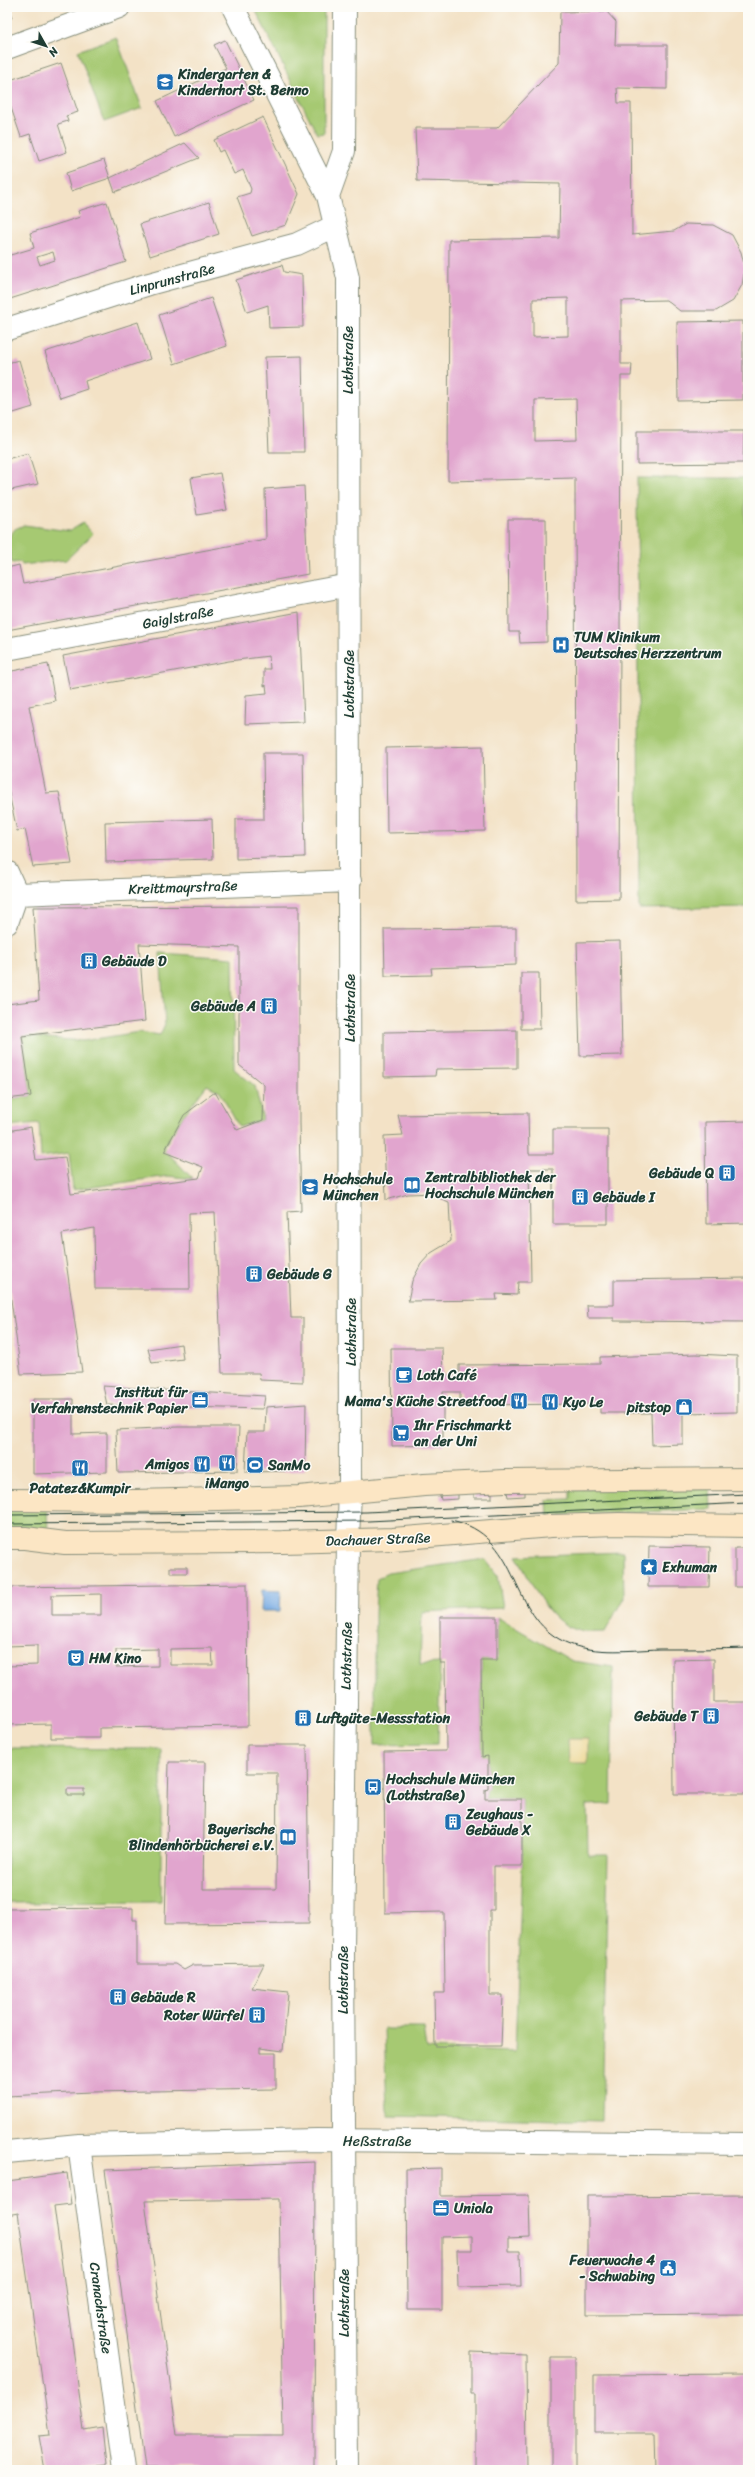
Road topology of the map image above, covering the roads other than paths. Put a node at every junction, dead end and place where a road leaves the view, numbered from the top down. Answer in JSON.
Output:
{"nodes":[{"id":1,"x":118,"y":7,"type":"edge"},
{"id":2,"x":233,"y":7,"type":"edge"},
{"id":3,"x":345,"y":7,"type":"edge"},
{"id":4,"x":7,"y":48,"type":"edge"},
{"id":5,"x":328,"y":196,"type":"junction"},
{"id":6,"x":335,"y":226,"type":"junction"},
{"id":7,"x":7,"y":329,"type":"edge"},
{"id":8,"x":349,"y":585,"type":"junction"},
{"id":9,"x":7,"y":649,"type":"edge"},
{"id":10,"x":7,"y":872,"type":"edge"},
{"id":11,"x":350,"y":881,"type":"junction"},
{"id":12,"x":16,"y":894,"type":"junction"},
{"id":13,"x":7,"y":923,"type":"edge"},
{"id":14,"x":748,"y":1479,"type":"edge"},
{"id":15,"x":350,"y":1492,"type":"junction"},
{"id":16,"x":7,"y":1500,"type":"edge"},
{"id":17,"x":748,"y":1526,"type":"edge"},
{"id":18,"x":7,"y":1538,"type":"edge"},
{"id":19,"x":348,"y":1540,"type":"junction"},
{"id":20,"x":344,"y":2141,"type":"junction"},
{"id":21,"x":748,"y":2144,"type":"edge"},
{"id":22,"x":79,"y":2145,"type":"junction"},
{"id":23,"x":7,"y":2152,"type":"edge"},
{"id":24,"x":123,"y":2470,"type":"edge"},
{"id":25,"x":346,"y":2470,"type":"edge"}],
"edges":[{"from":1,"to":4,"type":"street"},
{"from":2,"to":5,"type":"street","name":"Lothstraße"},
{"from":3,"to":5,"type":"street"},
{"from":5,"to":6,"type":"street","name":"Lothstraße"},
{"from":6,"to":7,"type":"street","name":"Linprunstraße"},
{"from":6,"to":8,"type":"street","name":"Lothstraße"},
{"from":8,"to":9,"type":"street","name":"Gaiglstraße"},
{"from":8,"to":11,"type":"street","name":"Lothstraße"},
{"from":10,"to":12,"type":"street"},
{"from":11,"to":12,"type":"street","name":"Kreittmayrstraße"},
{"from":11,"to":15,"type":"street","name":"Lothstraße"},
{"from":12,"to":13,"type":"street"},
{"from":14,"to":15,"type":"main road"},
{"from":15,"to":16,"type":"main road"},
{"from":15,"to":19,"type":"street","name":"Lothstraße"},
{"from":17,"to":19,"type":"main road","name":"Dachauer Straße"},
{"from":18,"to":19,"type":"main road","name":"Dachauer Straße"},
{"from":19,"to":20,"type":"street","name":"Lothstraße"},
{"from":20,"to":21,"type":"street","name":"Heßstraße"},
{"from":20,"to":22,"type":"street","name":"Heßstraße"},
{"from":20,"to":25,"type":"street","name":"Lothstraße"},
{"from":22,"to":23,"type":"street","name":"Heßstraße"},
{"from":22,"to":24,"type":"street","name":"Cranachstraße"}]}
